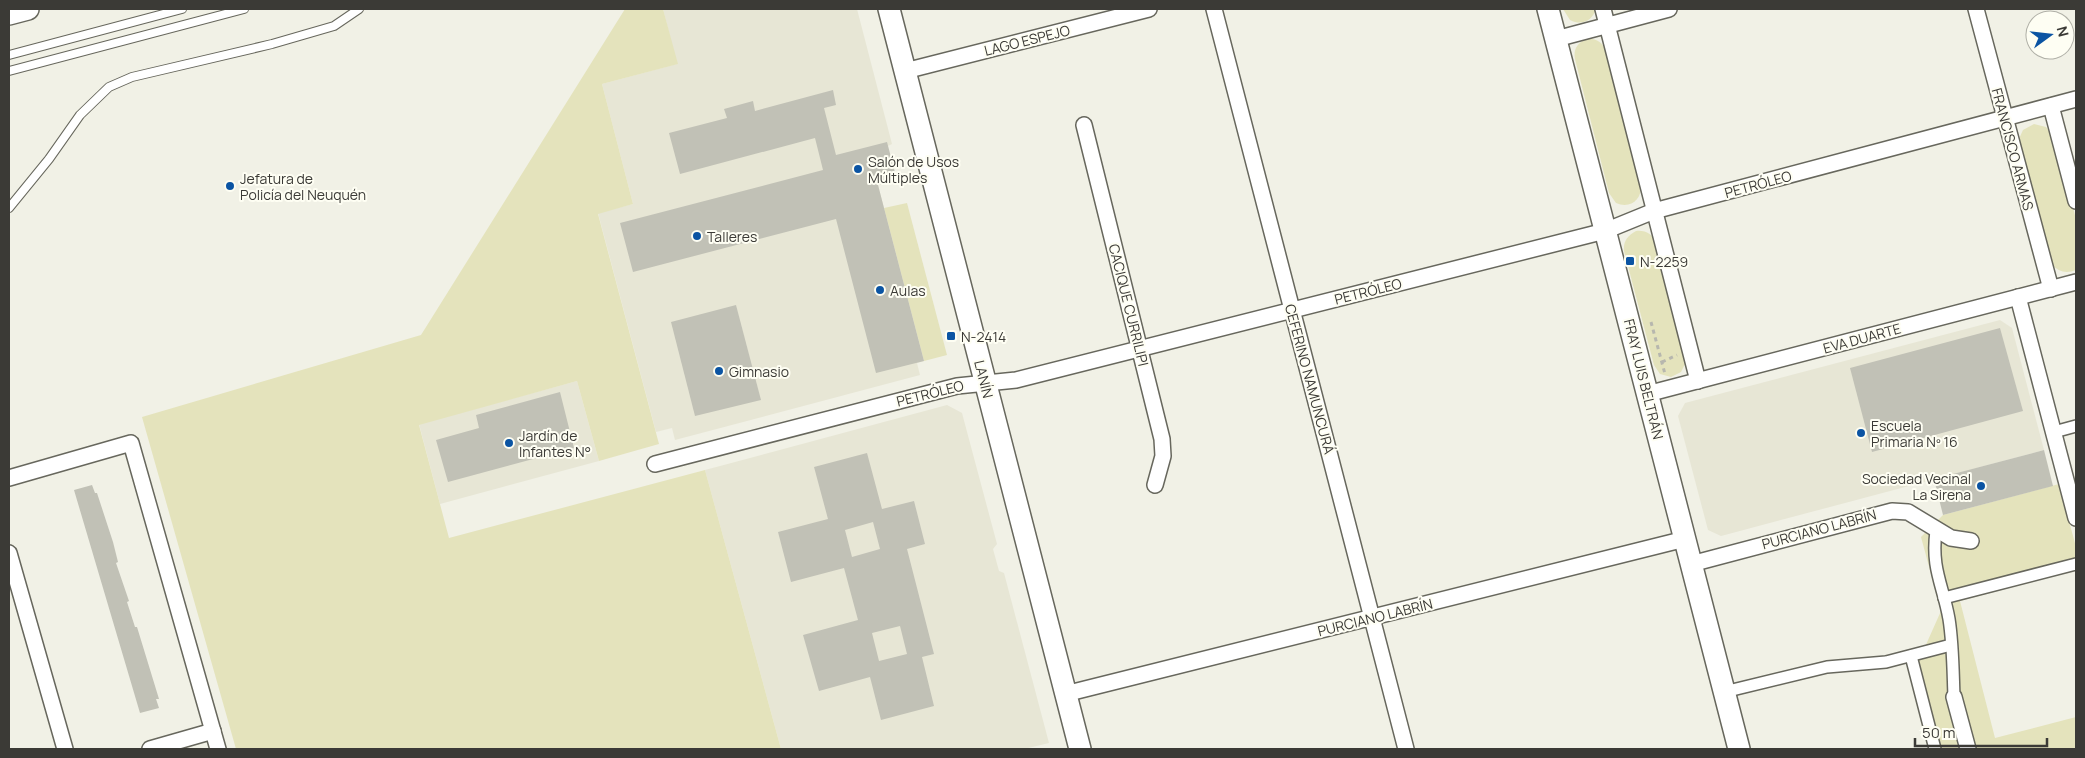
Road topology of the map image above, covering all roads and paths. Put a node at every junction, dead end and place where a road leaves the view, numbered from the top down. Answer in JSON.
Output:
{"nodes":[{"id":1,"x":28,"y":9,"type":"edge"},
{"id":2,"x":182,"y":9,"type":"edge"},
{"id":3,"x":244,"y":9,"type":"edge"},
{"id":4,"x":359,"y":9,"type":"edge"},
{"id":5,"x":889,"y":9,"type":"edge"},
{"id":6,"x":1149,"y":9,"type":"edge"},
{"id":7,"x":1214,"y":9,"type":"edge"},
{"id":8,"x":1548,"y":9,"type":"edge"},
{"id":9,"x":1603,"y":9,"type":"edge"},
{"id":10,"x":1669,"y":9,"type":"edge"},
{"id":11,"x":1976,"y":9,"type":"edge"},
{"id":12,"x":9,"y":14,"type":"edge"},
{"id":13,"x":1607,"y":25,"type":"junction"},
{"id":14,"x":1556,"y":38,"type":"junction"},
{"id":15,"x":9,"y":55,"type":"edge"},
{"id":16,"x":9,"y":71,"type":"edge"},
{"id":17,"x":905,"y":71,"type":"junction"},
{"id":18,"x":2076,"y":99,"type":"edge"},
{"id":19,"x":2051,"y":106,"type":"junction"},
{"id":20,"x":2005,"y":118,"type":"junction"},
{"id":21,"x":1084,"y":124,"type":"dead end"},
{"id":22,"x":2076,"y":201,"type":"edge"},
{"id":23,"x":9,"y":208,"type":"edge"},
{"id":24,"x":1654,"y":212,"type":"junction"},
{"id":25,"x":1606,"y":231,"type":"junction"},
{"id":26,"x":2076,"y":282,"type":"edge"},
{"id":27,"x":2051,"y":288,"type":"junction"},
{"id":28,"x":2018,"y":297,"type":"junction"},
{"id":29,"x":1292,"y":310,"type":"junction"},
{"id":30,"x":1140,"y":348,"type":"junction"},
{"id":31,"x":1684,"y":351,"type":"dead end"},
{"id":32,"x":1662,"y":362,"type":"dead end"},
{"id":33,"x":1698,"y":381,"type":"junction"},
{"id":34,"x":985,"y":382,"type":"junction"},
{"id":35,"x":1647,"y":394,"type":"junction"},
{"id":36,"x":2076,"y":426,"type":"edge"},
{"id":37,"x":2054,"y":432,"type":"junction"},
{"id":38,"x":655,"y":464,"type":"dead end"},
{"id":39,"x":9,"y":478,"type":"edge"},
{"id":40,"x":1155,"y":485,"type":"dead end"},
{"id":41,"x":2076,"y":518,"type":"edge"},
{"id":42,"x":1936,"y":531,"type":"junction"},
{"id":43,"x":1685,"y":539,"type":"junction"},
{"id":44,"x":1971,"y":541,"type":"dead end"},
{"id":45,"x":9,"y":553,"type":"edge"},
{"id":46,"x":1691,"y":564,"type":"junction"},
{"id":47,"x":2076,"y":564,"type":"edge"},
{"id":48,"x":1944,"y":598,"type":"junction"},
{"id":49,"x":1372,"y":618,"type":"junction"},
{"id":50,"x":1951,"y":645,"type":"junction"},
{"id":51,"x":1911,"y":656,"type":"junction"},
{"id":52,"x":1724,"y":692,"type":"junction"},
{"id":53,"x":1066,"y":694,"type":"junction"},
{"id":54,"x":1954,"y":697,"type":"joint"},
{"id":55,"x":213,"y":731,"type":"junction"},
{"id":56,"x":65,"y":749,"type":"edge"},
{"id":57,"x":150,"y":749,"type":"edge"},
{"id":58,"x":218,"y":749,"type":"edge"},
{"id":59,"x":1080,"y":749,"type":"edge"},
{"id":60,"x":1406,"y":749,"type":"edge"},
{"id":61,"x":1739,"y":749,"type":"edge"},
{"id":62,"x":1935,"y":749,"type":"edge"},
{"id":63,"x":1968,"y":749,"type":"edge"}],
"edges":[{"from":1,"to":12,"type":"main road"},
{"from":2,"to":15,"type":"lane"},
{"from":3,"to":16,"type":"lane"},
{"from":4,"to":23,"type":"lane"},
{"from":5,"to":17,"type":"main road","name":"LANÍN"},
{"from":6,"to":17,"type":"street","name":"LAGO ESPEJO"},
{"from":7,"to":29,"type":"street","name":"CEFERINO NAMUNCURÁ"},
{"from":8,"to":14,"type":"main road","name":"FRAY LUIS BELTRÁN"},
{"from":9,"to":13,"type":"street"},
{"from":10,"to":13,"type":"street"},
{"from":11,"to":20,"type":"street","name":"FRANCISCO ARMAS"},
{"from":13,"to":14,"type":"street"},
{"from":13,"to":24,"type":"street"},
{"from":14,"to":25,"type":"main road","name":"FRAY LUIS BELTRÁN"},
{"from":17,"to":34,"type":"main road","name":"LANÍN"},
{"from":18,"to":19,"type":"street","name":"PETRÓLEO"},
{"from":19,"to":20,"type":"street","name":"PETRÓLEO"},
{"from":19,"to":22,"type":"street"},
{"from":20,"to":24,"type":"street","name":"PETRÓLEO"},
{"from":20,"to":27,"type":"street","name":"FRANCISCO ARMAS"},
{"from":21,"to":30,"type":"street","name":"CACIQUE CURRILIPI"},
{"from":24,"to":25,"type":"street","name":"PETRÓLEO"},
{"from":24,"to":33,"type":"street"},
{"from":25,"to":29,"type":"street","name":"PETRÓLEO"},
{"from":25,"to":35,"type":"main road","name":"FRAY LUIS BELTRÁN"},
{"from":26,"to":27,"type":"street","name":"EVA DUARTE"},
{"from":27,"to":28,"type":"street","name":"EVA DUARTE"},
{"from":28,"to":33,"type":"street","name":"EVA DUARTE"},
{"from":28,"to":37,"type":"street"},
{"from":29,"to":30,"type":"street","name":"PETRÓLEO"},
{"from":29,"to":49,"type":"street","name":"CEFERINO NAMUNCURÁ"},
{"from":30,"to":34,"type":"street","name":"PETRÓLEO"},
{"from":30,"to":40,"type":"street","name":"CACIQUE CURRILIPI"},
{"from":31,"to":32,"type":"path"},
{"from":33,"to":35,"type":"street","name":"EVA DUARTE"},
{"from":34,"to":38,"type":"street","name":"PETRÓLEO"},
{"from":34,"to":53,"type":"main road","name":"LANÍN"},
{"from":35,"to":43,"type":"main road","name":"FRAY LUIS BELTRÁN"},
{"from":36,"to":37,"type":"street"},
{"from":37,"to":41,"type":"street"},
{"from":39,"to":55,"type":"street"},
{"from":42,"to":44,"type":"street","name":"PURCIANO LABRÍN"},
{"from":42,"to":46,"type":"street","name":"PURCIANO LABRÍN"},
{"from":42,"to":48,"type":"street"},
{"from":43,"to":46,"type":"main road","name":"FRAY LUIS BELTRÁN"},
{"from":43,"to":49,"type":"street","name":"PURCIANO LABRÍN"},
{"from":45,"to":56,"type":"street"},
{"from":46,"to":52,"type":"main road","name":"FRAY LUIS BELTRÁN"},
{"from":47,"to":48,"type":"street"},
{"from":48,"to":50,"type":"street"},
{"from":49,"to":53,"type":"street","name":"PURCIANO LABRÍN"},
{"from":49,"to":60,"type":"street","name":"CEFERINO NAMUNCURÁ"},
{"from":50,"to":51,"type":"street"},
{"from":50,"to":54,"type":"street"},
{"from":51,"to":52,"type":"street"},
{"from":51,"to":62,"type":"street"},
{"from":52,"to":61,"type":"main road","name":"FRAY LUIS BELTRÁN"},
{"from":53,"to":59,"type":"main road","name":"LANÍN"},
{"from":54,"to":63,"type":"street"},
{"from":55,"to":57,"type":"street"},
{"from":55,"to":58,"type":"street"}]}
